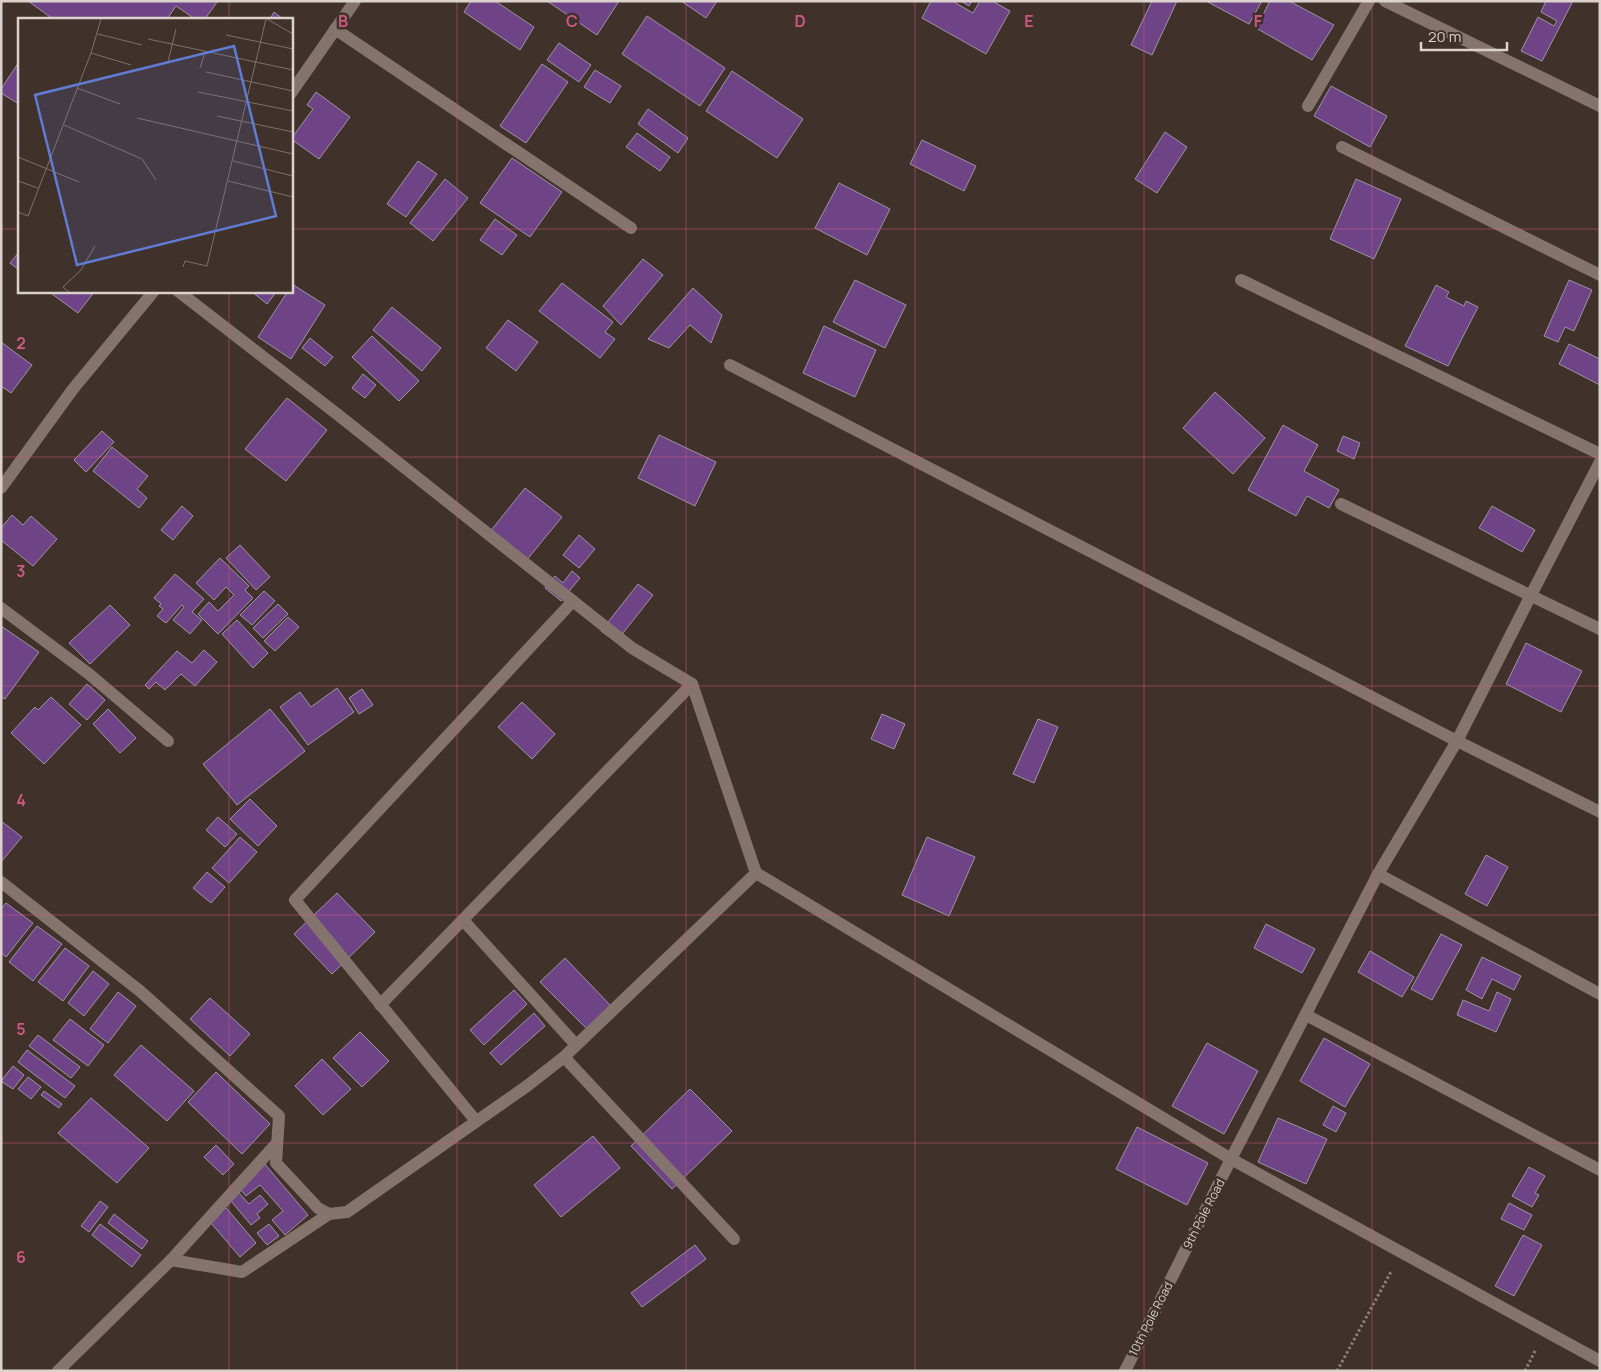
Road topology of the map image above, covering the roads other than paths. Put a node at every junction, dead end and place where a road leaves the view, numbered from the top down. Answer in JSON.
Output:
{"nodes":[{"id":1,"x":354,"y":1,"type":"edge"},
{"id":2,"x":1369,"y":1,"type":"edge"},
{"id":3,"x":1384,"y":1,"type":"edge"},
{"id":4,"x":335,"y":29,"type":"junction"},
{"id":5,"x":292,"y":92,"type":"edge"},
{"id":6,"x":1308,"y":106,"type":"dead end"},
{"id":7,"x":1600,"y":106,"type":"edge"},
{"id":8,"x":1342,"y":147,"type":"dead end"},
{"id":9,"x":631,"y":228,"type":"dead end"},
{"id":10,"x":1600,"y":275,"type":"edge"},
{"id":11,"x":1241,"y":280,"type":"dead end"},
{"id":12,"x":153,"y":292,"type":"edge"},
{"id":13,"x":179,"y":292,"type":"edge"},
{"id":14,"x":730,"y":365,"type":"dead end"},
{"id":15,"x":1600,"y":454,"type":"edge"},
{"id":16,"x":1600,"y":462,"type":"edge"},
{"id":17,"x":1,"y":488,"type":"edge"},
{"id":18,"x":1341,"y":504,"type":"dead end"},
{"id":19,"x":1530,"y":595,"type":"junction"},
{"id":20,"x":573,"y":601,"type":"junction"},
{"id":21,"x":1,"y":608,"type":"edge"},
{"id":22,"x":1600,"y":629,"type":"edge"},
{"id":23,"x":692,"y":684,"type":"junction"},
{"id":24,"x":1458,"y":741,"type":"junction"},
{"id":25,"x":168,"y":742,"type":"dead end"},
{"id":26,"x":1600,"y":812,"type":"edge"},
{"id":27,"x":756,"y":872,"type":"junction"},
{"id":28,"x":1378,"y":874,"type":"junction"},
{"id":29,"x":1,"y":882,"type":"edge"},
{"id":30,"x":463,"y":920,"type":"junction"},
{"id":31,"x":1600,"y":994,"type":"edge"},
{"id":32,"x":380,"y":1005,"type":"junction"},
{"id":33,"x":1306,"y":1014,"type":"junction"},
{"id":34,"x":576,"y":1045,"type":"junction"},
{"id":35,"x":564,"y":1057,"type":"junction"},
{"id":36,"x":476,"y":1121,"type":"junction"},
{"id":37,"x":277,"y":1144,"type":"junction"},
{"id":38,"x":1231,"y":1159,"type":"junction"},
{"id":39,"x":1600,"y":1170,"type":"edge"},
{"id":40,"x":329,"y":1214,"type":"junction"},
{"id":41,"x":734,"y":1239,"type":"dead end"},
{"id":42,"x":171,"y":1260,"type":"junction"},
{"id":43,"x":1177,"y":1268,"type":"joint"},
{"id":44,"x":1600,"y":1361,"type":"edge"},
{"id":45,"x":58,"y":1371,"type":"edge"},
{"id":46,"x":1125,"y":1371,"type":"edge"}],
"edges":[{"from":1,"to":4,"type":"street"},
{"from":2,"to":6,"type":"street"},
{"from":3,"to":7,"type":"street"},
{"from":4,"to":5,"type":"street"},
{"from":4,"to":9,"type":"street"},
{"from":8,"to":10,"type":"street"},
{"from":11,"to":15,"type":"street"},
{"from":12,"to":17,"type":"street"},
{"from":13,"to":20,"type":"street"},
{"from":14,"to":24,"type":"street"},
{"from":16,"to":19,"type":"street","name":"9th Pole Road"},
{"from":18,"to":19,"type":"street"},
{"from":19,"to":22,"type":"street"},
{"from":19,"to":24,"type":"street","name":"9th Pole Road"},
{"from":20,"to":23,"type":"street"},
{"from":20,"to":32,"type":"street"},
{"from":21,"to":25,"type":"street"},
{"from":23,"to":27,"type":"street"},
{"from":23,"to":30,"type":"street"},
{"from":24,"to":26,"type":"street"},
{"from":24,"to":28,"type":"street","name":"9th Pole Road"},
{"from":27,"to":34,"type":"street"},
{"from":27,"to":38,"type":"street"},
{"from":28,"to":31,"type":"street"},
{"from":28,"to":33,"type":"street","name":"9th Pole Road"},
{"from":29,"to":37,"type":"street"},
{"from":30,"to":32,"type":"street"},
{"from":30,"to":34,"type":"street"},
{"from":32,"to":36,"type":"street"},
{"from":33,"to":38,"type":"street","name":"9th Pole Road"},
{"from":33,"to":39,"type":"street"},
{"from":34,"to":35,"type":"street"},
{"from":35,"to":36,"type":"street"},
{"from":35,"to":41,"type":"street"},
{"from":36,"to":40,"type":"street"},
{"from":37,"to":40,"type":"street"},
{"from":37,"to":42,"type":"street"},
{"from":38,"to":43,"type":"street","name":"9th Pole Road"},
{"from":38,"to":44,"type":"street"},
{"from":40,"to":42,"type":"street"},
{"from":42,"to":45,"type":"street"},
{"from":43,"to":46,"type":"street","name":"10th Pole Road"}]}
